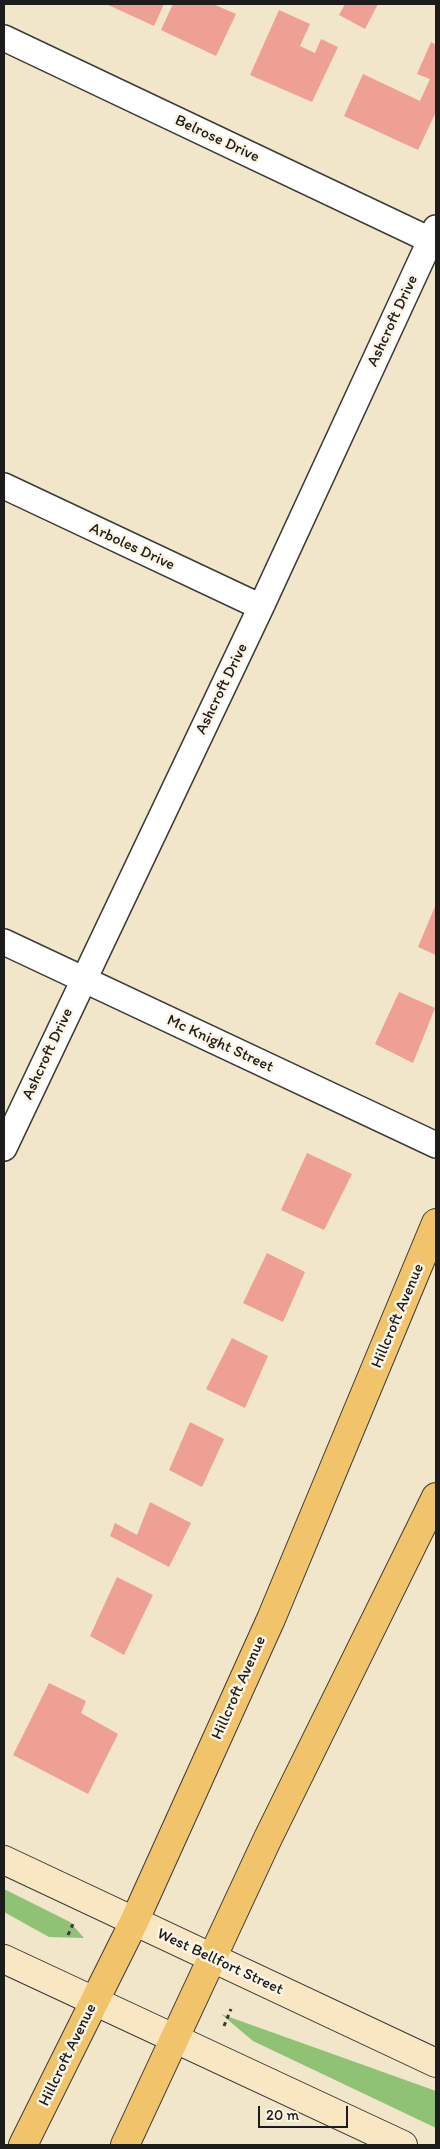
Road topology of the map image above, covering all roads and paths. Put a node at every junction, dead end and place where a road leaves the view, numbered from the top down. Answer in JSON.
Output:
{"nodes":[{"id":1,"x":4,"y":38,"type":"edge"},
{"id":2,"x":433,"y":234,"type":"edge"},
{"id":3,"x":4,"y":486,"type":"edge"},
{"id":4,"x":261,"y":607,"type":"junction"},
{"id":5,"x":4,"y":942,"type":"edge"},
{"id":6,"x":83,"y":980,"type":"junction"},
{"id":7,"x":436,"y":1145,"type":"edge"},
{"id":8,"x":4,"y":1148,"type":"edge"},
{"id":9,"x":436,"y":1223,"type":"edge"},
{"id":10,"x":436,"y":1497,"type":"edge"},
{"id":11,"x":4,"y":1860,"type":"edge"},
{"id":12,"x":75,"y":1920,"type":"dead end"},
{"id":13,"x":134,"y":1922,"type":"junction"},
{"id":14,"x":68,"y":1935,"type":"dead end"},
{"id":15,"x":212,"y":1958,"type":"junction"},
{"id":16,"x":4,"y":1959,"type":"edge"},
{"id":17,"x":94,"y":2002,"type":"junction"},
{"id":18,"x":231,"y":2009,"type":"dead end"},
{"id":19,"x":224,"y":2026,"type":"dead end"},
{"id":20,"x":174,"y":2040,"type":"junction"},
{"id":21,"x":436,"y":2063,"type":"edge"},
{"id":22,"x":23,"y":2145,"type":"edge"},
{"id":23,"x":125,"y":2145,"type":"edge"},
{"id":24,"x":403,"y":2145,"type":"edge"}],
"edges":[{"from":1,"to":2,"type":"street","name":"Belrose Drive"},
{"from":2,"to":4,"type":"street","name":"Ashcroft Drive"},
{"from":3,"to":4,"type":"street","name":"Arboles Drive"},
{"from":4,"to":6,"type":"street","name":"Ashcroft Drive"},
{"from":5,"to":6,"type":"street","name":"Mc Knight Street"},
{"from":6,"to":7,"type":"street","name":"Mc Knight Street"},
{"from":6,"to":8,"type":"street","name":"Ashcroft Drive"},
{"from":9,"to":13,"type":"main road","name":"Hillcroft Avenue"},
{"from":10,"to":15,"type":"main road"},
{"from":11,"to":13,"type":"main road","name":"West Bellfort Street"},
{"from":12,"to":14,"type":"path"},
{"from":13,"to":15,"type":"main road","name":"West Bellfort Street"},
{"from":13,"to":17,"type":"main road","name":"Hillcroft Avenue"},
{"from":15,"to":20,"type":"main road"},
{"from":15,"to":21,"type":"main road","name":"West Bellfort Street"},
{"from":16,"to":17,"type":"main road"},
{"from":17,"to":20,"type":"main road"},
{"from":17,"to":22,"type":"main road","name":"Hillcroft Avenue"},
{"from":18,"to":19,"type":"path"},
{"from":20,"to":23,"type":"main road"},
{"from":20,"to":24,"type":"main road"}]}
